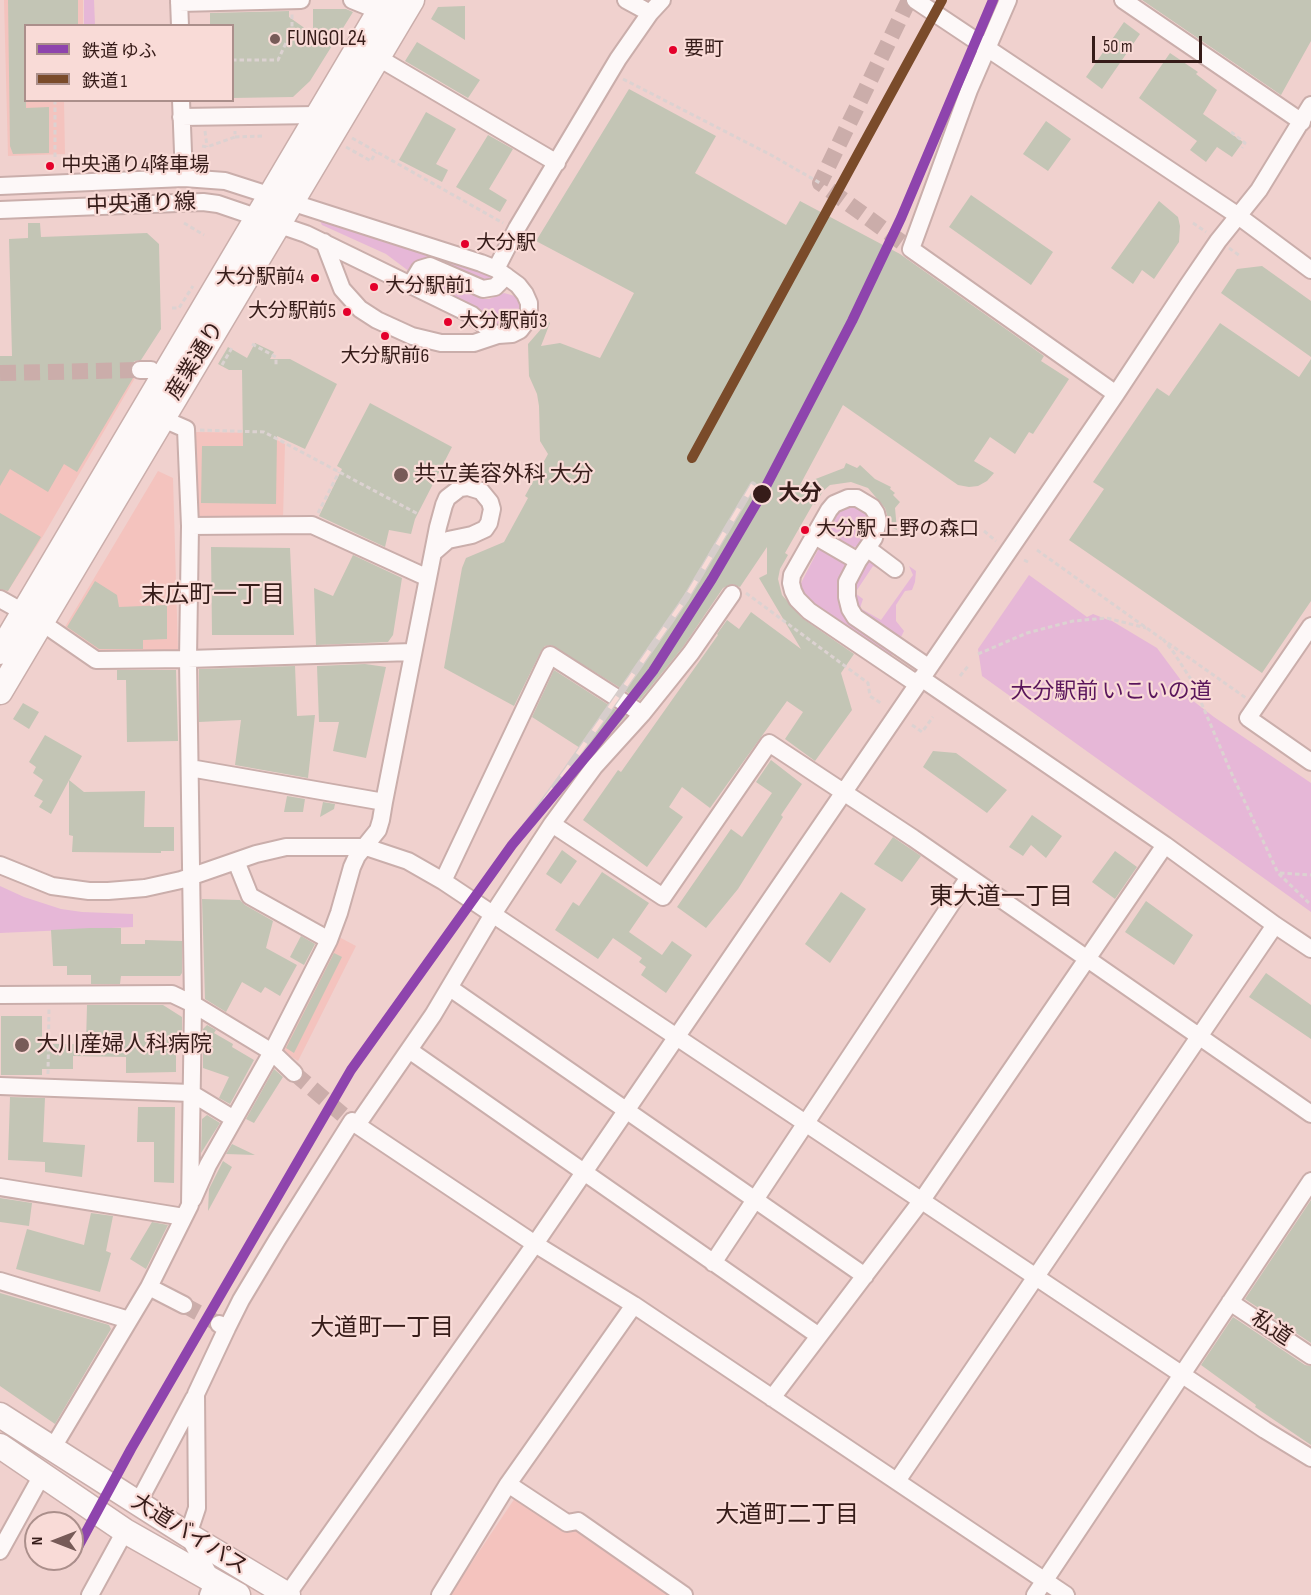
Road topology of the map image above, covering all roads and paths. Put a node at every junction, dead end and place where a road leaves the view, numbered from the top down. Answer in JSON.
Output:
{"nodes":[{"id":1,"x":291,"y":0,"type":"edge"},
{"id":2,"x":301,"y":0,"type":"edge"},
{"id":3,"x":352,"y":0,"type":"edge"},
{"id":4,"x":412,"y":0,"type":"edge"},
{"id":5,"x":626,"y":0,"type":"edge"},
{"id":6,"x":662,"y":0,"type":"edge"},
{"id":7,"x":1008,"y":0,"type":"edge"},
{"id":8,"x":1124,"y":0,"type":"edge"},
{"id":9,"x":179,"y":1,"type":"edge"},
{"id":10,"x":921,"y":2,"type":"edge"},
{"id":11,"x":383,"y":5,"type":"edge"},
{"id":12,"x":650,"y":13,"type":"junction"},
{"id":13,"x":180,"y":24,"type":"edge"},
{"id":14,"x":987,"y":49,"type":"junction"},
{"id":15,"x":377,"y":57,"type":"junction"},
{"id":16,"x":234,"y":60,"type":"edge"},
{"id":17,"x":623,"y":78,"type":"dead end"},
{"id":18,"x":55,"y":102,"type":"edge"},
{"id":19,"x":1311,"y":105,"type":"edge"},
{"id":20,"x":181,"y":109,"type":"edge"},
{"id":21,"x":317,"y":115,"type":"junction"},
{"id":22,"x":203,"y":122,"type":"dead end"},
{"id":23,"x":1302,"y":122,"type":"junction"},
{"id":24,"x":235,"y":129,"type":"dead end"},
{"id":25,"x":1231,"y":132,"type":"dead end"},
{"id":26,"x":263,"y":136,"type":"dead end"},
{"id":27,"x":235,"y":137,"type":"junction"},
{"id":28,"x":351,"y":137,"type":"dead end"},
{"id":29,"x":202,"y":146,"type":"dead end"},
{"id":30,"x":207,"y":147,"type":"junction"},
{"id":31,"x":346,"y":147,"type":"dead end"},
{"id":32,"x":1242,"y":148,"type":"dead end"},
{"id":33,"x":376,"y":152,"type":"junction"},
{"id":34,"x":55,"y":160,"type":"dead end"},
{"id":35,"x":557,"y":163,"type":"junction"},
{"id":36,"x":184,"y":178,"type":"junction"},
{"id":37,"x":820,"y":183,"type":"dead end"},
{"id":38,"x":0,"y":186,"type":"edge"},
{"id":39,"x":269,"y":195,"type":"junction"},
{"id":40,"x":292,"y":203,"type":"junction"},
{"id":41,"x":0,"y":210,"type":"edge"},
{"id":42,"x":1237,"y":216,"type":"junction"},
{"id":43,"x":256,"y":218,"type":"junction"},
{"id":44,"x":184,"y":223,"type":"dead end"},
{"id":45,"x":279,"y":225,"type":"junction"},
{"id":46,"x":498,"y":233,"type":"dead end"},
{"id":47,"x":204,"y":235,"type":"dead end"},
{"id":48,"x":324,"y":242,"type":"junction"},
{"id":49,"x":1311,"y":270,"type":"edge"},
{"id":50,"x":501,"y":273,"type":"junction"},
{"id":51,"x":411,"y":284,"type":"junction"},
{"id":52,"x":192,"y":286,"type":"dead end"},
{"id":53,"x":172,"y":308,"type":"dead end"},
{"id":54,"x":498,"y":335,"type":"junction"},
{"id":55,"x":252,"y":344,"type":"dead end"},
{"id":56,"x":233,"y":346,"type":"dead end"},
{"id":57,"x":222,"y":365,"type":"dead end"},
{"id":58,"x":276,"y":365,"type":"dead end"},
{"id":59,"x":1116,"y":394,"type":"junction"},
{"id":60,"x":161,"y":418,"type":"junction"},
{"id":61,"x":186,"y":429,"type":"junction"},
{"id":62,"x":339,"y":472,"type":"junction"},
{"id":63,"x":418,"y":514,"type":"dead end"},
{"id":64,"x":312,"y":525,"type":"junction"},
{"id":65,"x":190,"y":526,"type":"junction"},
{"id":66,"x":984,"y":531,"type":"dead end"},
{"id":67,"x":814,"y":536,"type":"junction"},
{"id":68,"x":996,"y":541,"type":"dead end"},
{"id":69,"x":1037,"y":550,"type":"dead end"},
{"id":70,"x":433,"y":553,"type":"dead end"},
{"id":71,"x":862,"y":554,"type":"junction"},
{"id":72,"x":895,"y":568,"type":"dead end"},
{"id":73,"x":428,"y":578,"type":"junction"},
{"id":74,"x":736,"y":591,"type":"joint"},
{"id":75,"x":0,"y":599,"type":"edge"},
{"id":76,"x":32,"y":617,"type":"junction"},
{"id":77,"x":1311,"y":626,"type":"edge"},
{"id":78,"x":1147,"y":628,"type":"junction"},
{"id":79,"x":1163,"y":639,"type":"junction"},
{"id":80,"x":0,"y":652,"type":"edge"},
{"id":81,"x":413,"y":652,"type":"junction"},
{"id":82,"x":978,"y":654,"type":"dead end"},
{"id":83,"x":188,"y":659,"type":"junction"},
{"id":84,"x":969,"y":665,"type":"dead end"},
{"id":85,"x":922,"y":676,"type":"junction"},
{"id":86,"x":960,"y":676,"type":"dead end"},
{"id":87,"x":0,"y":692,"type":"edge"},
{"id":88,"x":1250,"y":701,"type":"dead end"},
{"id":89,"x":882,"y":704,"type":"dead end"},
{"id":90,"x":642,"y":714,"type":"junction"},
{"id":91,"x":933,"y":717,"type":"dead end"},
{"id":92,"x":912,"y":725,"type":"dead end"},
{"id":93,"x":1311,"y":762,"type":"edge"},
{"id":94,"x":190,"y":768,"type":"junction"},
{"id":95,"x":843,"y":793,"type":"junction"},
{"id":96,"x":384,"y":802,"type":"junction"},
{"id":97,"x":552,"y":824,"type":"junction"},
{"id":98,"x":1165,"y":845,"type":"junction"},
{"id":99,"x":366,"y":847,"type":"junction"},
{"id":100,"x":236,"y":861,"type":"junction"},
{"id":101,"x":0,"y":865,"type":"edge"},
{"id":102,"x":1278,"y":873,"type":"junction"},
{"id":103,"x":1311,"y":875,"type":"edge"},
{"id":104,"x":192,"y":877,"type":"junction"},
{"id":105,"x":969,"y":878,"type":"junction"},
{"id":106,"x":443,"y":881,"type":"junction"},
{"id":107,"x":1311,"y":905,"type":"edge"},
{"id":108,"x":493,"y":914,"type":"junction"},
{"id":109,"x":1275,"y":926,"type":"junction"},
{"id":110,"x":329,"y":940,"type":"junction"},
{"id":111,"x":1311,"y":949,"type":"edge"},
{"id":112,"x":1087,"y":959,"type":"junction"},
{"id":113,"x":450,"y":988,"type":"junction"},
{"id":114,"x":49,"y":994,"type":"junction"},
{"id":115,"x":0,"y":995,"type":"edge"},
{"id":116,"x":194,"y":1004,"type":"junction"},
{"id":117,"x":676,"y":1036,"type":"junction"},
{"id":118,"x":1199,"y":1036,"type":"junction"},
{"id":119,"x":409,"y":1050,"type":"junction"},
{"id":120,"x":272,"y":1052,"type":"junction"},
{"id":121,"x":294,"y":1073,"type":"tunnel mouth"},
{"id":122,"x":0,"y":1086,"type":"edge"},
{"id":123,"x":48,"y":1088,"type":"junction"},
{"id":124,"x":191,"y":1092,"type":"junction"},
{"id":125,"x":626,"y":1111,"type":"junction"},
{"id":126,"x":1311,"y":1114,"type":"edge"},
{"id":127,"x":234,"y":1119,"type":"junction"},
{"id":128,"x":351,"y":1120,"type":"junction"},
{"id":129,"x":807,"y":1123,"type":"junction"},
{"id":130,"x":584,"y":1172,"type":"junction"},
{"id":131,"x":1311,"y":1181,"type":"edge"},
{"id":132,"x":0,"y":1187,"type":"edge"},
{"id":133,"x":755,"y":1199,"type":"junction"},
{"id":134,"x":922,"y":1200,"type":"junction"},
{"id":135,"x":187,"y":1211,"type":"junction"},
{"id":136,"x":534,"y":1244,"type":"junction"},
{"id":137,"x":713,"y":1263,"type":"junction"},
{"id":138,"x":865,"y":1276,"type":"junction"},
{"id":139,"x":1035,"y":1276,"type":"junction"},
{"id":140,"x":0,"y":1281,"type":"edge"},
{"id":141,"x":149,"y":1287,"type":"junction"},
{"id":142,"x":1230,"y":1302,"type":"junction"},
{"id":143,"x":184,"y":1305,"type":"tunnel mouth"},
{"id":144,"x":634,"y":1305,"type":"junction"},
{"id":145,"x":129,"y":1320,"type":"junction"},
{"id":146,"x":819,"y":1336,"type":"junction"},
{"id":147,"x":1311,"y":1356,"type":"edge"},
{"id":148,"x":1182,"y":1374,"type":"junction"},
{"id":149,"x":196,"y":1394,"type":"junction"},
{"id":150,"x":772,"y":1398,"type":"junction"},
{"id":151,"x":0,"y":1415,"type":"edge"},
{"id":152,"x":0,"y":1446,"type":"edge"},
{"id":153,"x":52,"y":1449,"type":"junction"},
{"id":154,"x":1311,"y":1458,"type":"edge"},
{"id":155,"x":42,"y":1475,"type":"junction"},
{"id":156,"x":897,"y":1481,"type":"junction"},
{"id":157,"x":508,"y":1484,"type":"junction"},
{"id":158,"x":138,"y":1503,"type":"junction"},
{"id":159,"x":125,"y":1531,"type":"junction"},
{"id":160,"x":188,"y":1535,"type":"junction"},
{"id":161,"x":0,"y":1551,"type":"edge"},
{"id":162,"x":211,"y":1588,"type":"edge"},
{"id":163,"x":1040,"y":1588,"type":"edge"},
{"id":164,"x":90,"y":1595,"type":"edge"},
{"id":165,"x":238,"y":1595,"type":"edge"},
{"id":166,"x":288,"y":1595,"type":"edge"},
{"id":167,"x":440,"y":1595,"type":"edge"},
{"id":168,"x":684,"y":1595,"type":"edge"},
{"id":169,"x":1066,"y":1595,"type":"edge"}],
"edges":[{"from":1,"to":2,"type":"street"},
{"from":1,"to":9,"type":"street"},
{"from":1,"to":16,"type":"path"},
{"from":3,"to":11,"type":"street"},
{"from":4,"to":15,"type":"highway","name":"産業通り"},
{"from":5,"to":12,"type":"street"},
{"from":6,"to":12,"type":"street"},
{"from":7,"to":14,"type":"street"},
{"from":8,"to":23,"type":"street"},
{"from":9,"to":13,"type":"street"},
{"from":10,"to":14,"type":"street"},
{"from":11,"to":21,"type":"highway","name":"産業通り"},
{"from":12,"to":35,"type":"street"},
{"from":14,"to":42,"type":"street"},
{"from":14,"to":59,"type":"street"},
{"from":15,"to":35,"type":"street"},
{"from":15,"to":40,"type":"highway","name":"産業通り"},
{"from":17,"to":37,"type":"path"},
{"from":18,"to":34,"type":"path"},
{"from":19,"to":23,"type":"street"},
{"from":20,"to":21,"type":"street"},
{"from":20,"to":36,"type":"street"},
{"from":21,"to":39,"type":"highway","name":"産業通り"},
{"from":22,"to":30,"type":"path"},
{"from":23,"to":42,"type":"street"},
{"from":24,"to":27,"type":"path"},
{"from":25,"to":32,"type":"path"},
{"from":26,"to":27,"type":"path"},
{"from":27,"to":30,"type":"path"},
{"from":28,"to":33,"type":"path"},
{"from":29,"to":30,"type":"path"},
{"from":31,"to":33,"type":"path"},
{"from":33,"to":46,"type":"path"},
{"from":35,"to":50,"type":"street"},
{"from":36,"to":38,"type":"street","name":"中央通り線"},
{"from":36,"to":39,"type":"street","name":"中央通り線"},
{"from":39,"to":40,"type":"street","name":"中央通り線"},
{"from":39,"to":43,"type":"highway","name":"産業通り"},
{"from":40,"to":45,"type":"highway","name":"産業通り"},
{"from":40,"to":50,"type":"street","name":"中央通り線"},
{"from":41,"to":43,"type":"street","name":"中央通り線"},
{"from":42,"to":49,"type":"street"},
{"from":42,"to":59,"type":"street"},
{"from":43,"to":45,"type":"street","name":"中央通り線"},
{"from":43,"to":76,"type":"highway","name":"産業通り"},
{"from":44,"to":47,"type":"path"},
{"from":45,"to":48,"type":"street","name":"中央通り線"},
{"from":45,"to":60,"type":"highway","name":"産業通り"},
{"from":48,"to":51,"type":"street","name":"中央通り線"},
{"from":48,"to":54,"type":"street"},
{"from":50,"to":51,"type":"street"},
{"from":50,"to":54,"type":"street"},
{"from":51,"to":54,"type":"street","name":"中央通り線"},
{"from":52,"to":53,"type":"path"},
{"from":55,"to":58,"type":"path"},
{"from":56,"to":57,"type":"path"},
{"from":59,"to":85,"type":"street"},
{"from":60,"to":61,"type":"street"},
{"from":60,"to":76,"type":"highway","name":"産業通り"},
{"from":61,"to":62,"type":"path"},
{"from":61,"to":65,"type":"street"},
{"from":62,"to":63,"type":"path"},
{"from":62,"to":64,"type":"path"},
{"from":64,"to":65,"type":"street"},
{"from":64,"to":73,"type":"street"},
{"from":65,"to":83,"type":"street"},
{"from":66,"to":68,"type":"path"},
{"from":67,"to":71,"type":"street"},
{"from":67,"to":71,"type":"street"},
{"from":67,"to":85,"type":"street"},
{"from":69,"to":78,"type":"path"},
{"from":70,"to":73,"type":"street"},
{"from":71,"to":72,"type":"street"},
{"from":71,"to":85,"type":"street"},
{"from":73,"to":81,"type":"street"},
{"from":74,"to":89,"type":"path"},
{"from":74,"to":90,"type":"street"},
{"from":75,"to":76,"type":"street"},
{"from":76,"to":80,"type":"highway","name":"産業通り"},
{"from":76,"to":83,"type":"street"},
{"from":76,"to":87,"type":"highway","name":"産業通り"},
{"from":77,"to":93,"type":"street"},
{"from":78,"to":79,"type":"path"},
{"from":78,"to":82,"type":"path"},
{"from":79,"to":88,"type":"path"},
{"from":79,"to":102,"type":"path"},
{"from":81,"to":83,"type":"street"},
{"from":81,"to":96,"type":"street"},
{"from":83,"to":94,"type":"street"},
{"from":84,"to":86,"type":"path"},
{"from":85,"to":95,"type":"street"},
{"from":85,"to":98,"type":"street"},
{"from":90,"to":97,"type":"street"},
{"from":90,"to":106,"type":"street"},
{"from":91,"to":92,"type":"path"},
{"from":94,"to":96,"type":"street"},
{"from":94,"to":104,"type":"street"},
{"from":95,"to":97,"type":"street"},
{"from":95,"to":105,"type":"street"},
{"from":95,"to":117,"type":"street"},
{"from":96,"to":99,"type":"street"},
{"from":97,"to":108,"type":"street"},
{"from":98,"to":109,"type":"street"},
{"from":98,"to":112,"type":"street"},
{"from":99,"to":100,"type":"street"},
{"from":99,"to":106,"type":"street"},
{"from":99,"to":110,"type":"street"},
{"from":100,"to":104,"type":"street"},
{"from":100,"to":110,"type":"street"},
{"from":101,"to":104,"type":"street"},
{"from":102,"to":103,"type":"path"},
{"from":102,"to":107,"type":"path"},
{"from":104,"to":116,"type":"street"},
{"from":105,"to":112,"type":"street"},
{"from":105,"to":129,"type":"street"},
{"from":106,"to":108,"type":"street"},
{"from":108,"to":113,"type":"street"},
{"from":108,"to":117,"type":"street"},
{"from":109,"to":111,"type":"street"},
{"from":109,"to":118,"type":"street"},
{"from":110,"to":120,"type":"street"},
{"from":112,"to":118,"type":"street"},
{"from":112,"to":134,"type":"street"},
{"from":113,"to":119,"type":"street"},
{"from":113,"to":125,"type":"street"},
{"from":114,"to":115,"type":"street"},
{"from":114,"to":116,"type":"street"},
{"from":114,"to":123,"type":"path"},
{"from":116,"to":120,"type":"street"},
{"from":116,"to":124,"type":"street"},
{"from":117,"to":125,"type":"street"},
{"from":117,"to":129,"type":"street"},
{"from":118,"to":126,"type":"street"},
{"from":118,"to":139,"type":"street"},
{"from":119,"to":128,"type":"street"},
{"from":119,"to":130,"type":"street"},
{"from":120,"to":121,"type":"street"},
{"from":120,"to":127,"type":"street"},
{"from":122,"to":123,"type":"street"},
{"from":123,"to":124,"type":"street"},
{"from":124,"to":127,"type":"street"},
{"from":124,"to":135,"type":"street"},
{"from":125,"to":130,"type":"street"},
{"from":125,"to":133,"type":"street"},
{"from":127,"to":135,"type":"street"},
{"from":128,"to":136,"type":"street"},
{"from":128,"to":149,"type":"street"},
{"from":129,"to":133,"type":"street"},
{"from":129,"to":134,"type":"street"},
{"from":130,"to":136,"type":"street"},
{"from":130,"to":137,"type":"street"},
{"from":131,"to":142,"type":"street"},
{"from":132,"to":135,"type":"street"},
{"from":133,"to":137,"type":"street"},
{"from":133,"to":138,"type":"street"},
{"from":134,"to":138,"type":"street"},
{"from":134,"to":139,"type":"street"},
{"from":135,"to":141,"type":"street"},
{"from":136,"to":144,"type":"street"},
{"from":136,"to":166,"type":"street"},
{"from":137,"to":146,"type":"street"},
{"from":138,"to":146,"type":"street"},
{"from":139,"to":148,"type":"street"},
{"from":139,"to":156,"type":"street"},
{"from":140,"to":145,"type":"street"},
{"from":141,"to":143,"type":"street"},
{"from":141,"to":145,"type":"street"},
{"from":142,"to":147,"type":"street","name":"私道"},
{"from":142,"to":148,"type":"street"},
{"from":144,"to":150,"type":"street"},
{"from":144,"to":157,"type":"street"},
{"from":145,"to":153,"type":"street"},
{"from":146,"to":150,"type":"street"},
{"from":148,"to":154,"type":"street"},
{"from":148,"to":163,"type":"street"},
{"from":149,"to":158,"type":"street"},
{"from":149,"to":160,"type":"street"},
{"from":150,"to":156,"type":"street"},
{"from":151,"to":153,"type":"highway","name":"大道バイパス"},
{"from":152,"to":155,"type":"highway","name":"大道バイパス"},
{"from":153,"to":158,"type":"highway","name":"大道バイパス"},
{"from":155,"to":159,"type":"highway","name":"大道バイパス"},
{"from":155,"to":161,"type":"street"},
{"from":156,"to":163,"type":"street"},
{"from":157,"to":167,"type":"street"},
{"from":157,"to":168,"type":"street"},
{"from":158,"to":160,"type":"highway","name":"大道バイパス"},
{"from":159,"to":162,"type":"highway","name":"大道バイパス"},
{"from":159,"to":164,"type":"street"},
{"from":160,"to":162,"type":"street"},
{"from":160,"to":166,"type":"highway","name":"大道バイパス"},
{"from":162,"to":165,"type":"highway","name":"大道バイパス"},
{"from":163,"to":169,"type":"street"}]}
